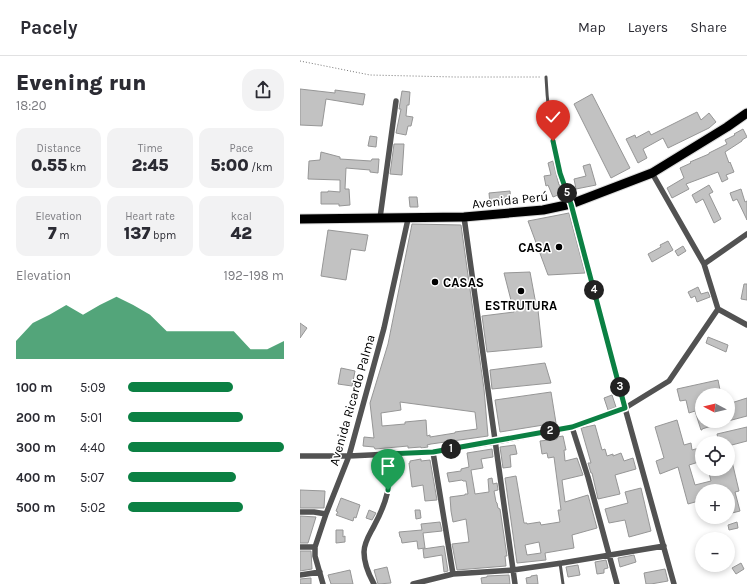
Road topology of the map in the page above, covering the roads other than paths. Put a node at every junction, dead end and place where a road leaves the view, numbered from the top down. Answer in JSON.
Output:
{"nodes":[{"id":1,"x":546,"y":77,"type":"road end"},
{"id":2,"x":396,"y":101,"type":"dead end"},
{"id":3,"x":747,"y":113,"type":"edge"},
{"id":4,"x":652,"y":173,"type":"junction"},
{"id":5,"x":571,"y":204,"type":"junction"},
{"id":6,"x":464,"y":217,"type":"junction"},
{"id":7,"x":380,"y":218,"type":"junction"},
{"id":8,"x":408,"y":218,"type":"junction"},
{"id":9,"x":300,"y":219,"type":"edge"},
{"id":10,"x":747,"y":234,"type":"edge"},
{"id":11,"x":704,"y":264,"type":"junction"},
{"id":12,"x":718,"y":309,"type":"junction"},
{"id":13,"x":747,"y":325,"type":"edge"},
{"id":14,"x":625,"y":408,"type":"junction"},
{"id":15,"x":572,"y":427,"type":"junction"},
{"id":16,"x":495,"y":442,"type":"junction"},
{"id":17,"x":433,"y":452,"type":"junction"},
{"id":18,"x":387,"y":454,"type":"junction"},
{"id":19,"x":300,"y":456,"type":"edge"},
{"id":20,"x":349,"y":456,"type":"junction"},
{"id":21,"x":300,"y":512,"type":"edge"},
{"id":22,"x":326,"y":514,"type":"junction"},
{"id":23,"x":664,"y":546,"type":"junction"},
{"id":24,"x":300,"y":547,"type":"edge"},
{"id":25,"x":315,"y":547,"type":"junction"},
{"id":26,"x":608,"y":555,"type":"junction"},
{"id":27,"x":560,"y":563,"type":"junction"},
{"id":28,"x":513,"y":570,"type":"junction"},
{"id":29,"x":320,"y":572,"type":"junction"},
{"id":30,"x":453,"y":574,"type":"junction"},
{"id":31,"x":300,"y":575,"type":"edge"},
{"id":32,"x":323,"y":584,"type":"edge"},
{"id":33,"x":374,"y":584,"type":"edge"},
{"id":34,"x":413,"y":584,"type":"edge"},
{"id":35,"x":515,"y":584,"type":"edge"},
{"id":36,"x":563,"y":584,"type":"edge"},
{"id":37,"x":617,"y":584,"type":"edge"},
{"id":38,"x":674,"y":584,"type":"edge"}],
"edges":[{"from":1,"to":5,"type":"lane"},
{"from":2,"to":7,"type":"street"},
{"from":3,"to":4,"type":"highway","name":"Avenida Perú"},
{"from":4,"to":5,"type":"highway","name":"Avenida Perú"},
{"from":4,"to":11,"type":"street"},
{"from":5,"to":6,"type":"highway","name":"Avenida Perú"},
{"from":5,"to":14,"type":"street"},
{"from":6,"to":8,"type":"highway","name":"Avenida Perú"},
{"from":6,"to":16,"type":"street"},
{"from":7,"to":8,"type":"highway","name":"Avenida Perú"},
{"from":7,"to":9,"type":"highway","name":"Avenida Perú"},
{"from":8,"to":20,"type":"street","name":"Avenida Ricardo Palma"},
{"from":10,"to":11,"type":"street"},
{"from":11,"to":12,"type":"street"},
{"from":12,"to":13,"type":"street"},
{"from":12,"to":14,"type":"street"},
{"from":14,"to":15,"type":"street"},
{"from":14,"to":23,"type":"street"},
{"from":15,"to":16,"type":"street"},
{"from":15,"to":26,"type":"street"},
{"from":16,"to":17,"type":"street"},
{"from":16,"to":28,"type":"street"},
{"from":17,"to":18,"type":"street"},
{"from":17,"to":30,"type":"street"},
{"from":18,"to":20,"type":"street"},
{"from":18,"to":33,"type":"street"},
{"from":19,"to":20,"type":"street"},
{"from":20,"to":22,"type":"street","name":"Avenida Ricardo Palma"},
{"from":21,"to":22,"type":"street"},
{"from":22,"to":25,"type":"street","name":"Avenida Ricardo Palma"},
{"from":23,"to":26,"type":"street"},
{"from":23,"to":38,"type":"street"},
{"from":24,"to":25,"type":"street"},
{"from":25,"to":29,"type":"street","name":"Avenida Ricardo Palma"},
{"from":26,"to":27,"type":"street"},
{"from":26,"to":37,"type":"street"},
{"from":27,"to":28,"type":"street"},
{"from":27,"to":36,"type":"lane"},
{"from":28,"to":30,"type":"street"},
{"from":28,"to":35,"type":"street"},
{"from":29,"to":31,"type":"street"},
{"from":29,"to":32,"type":"street","name":"Avenida Ricardo Palma"},
{"from":30,"to":34,"type":"street"}]}
